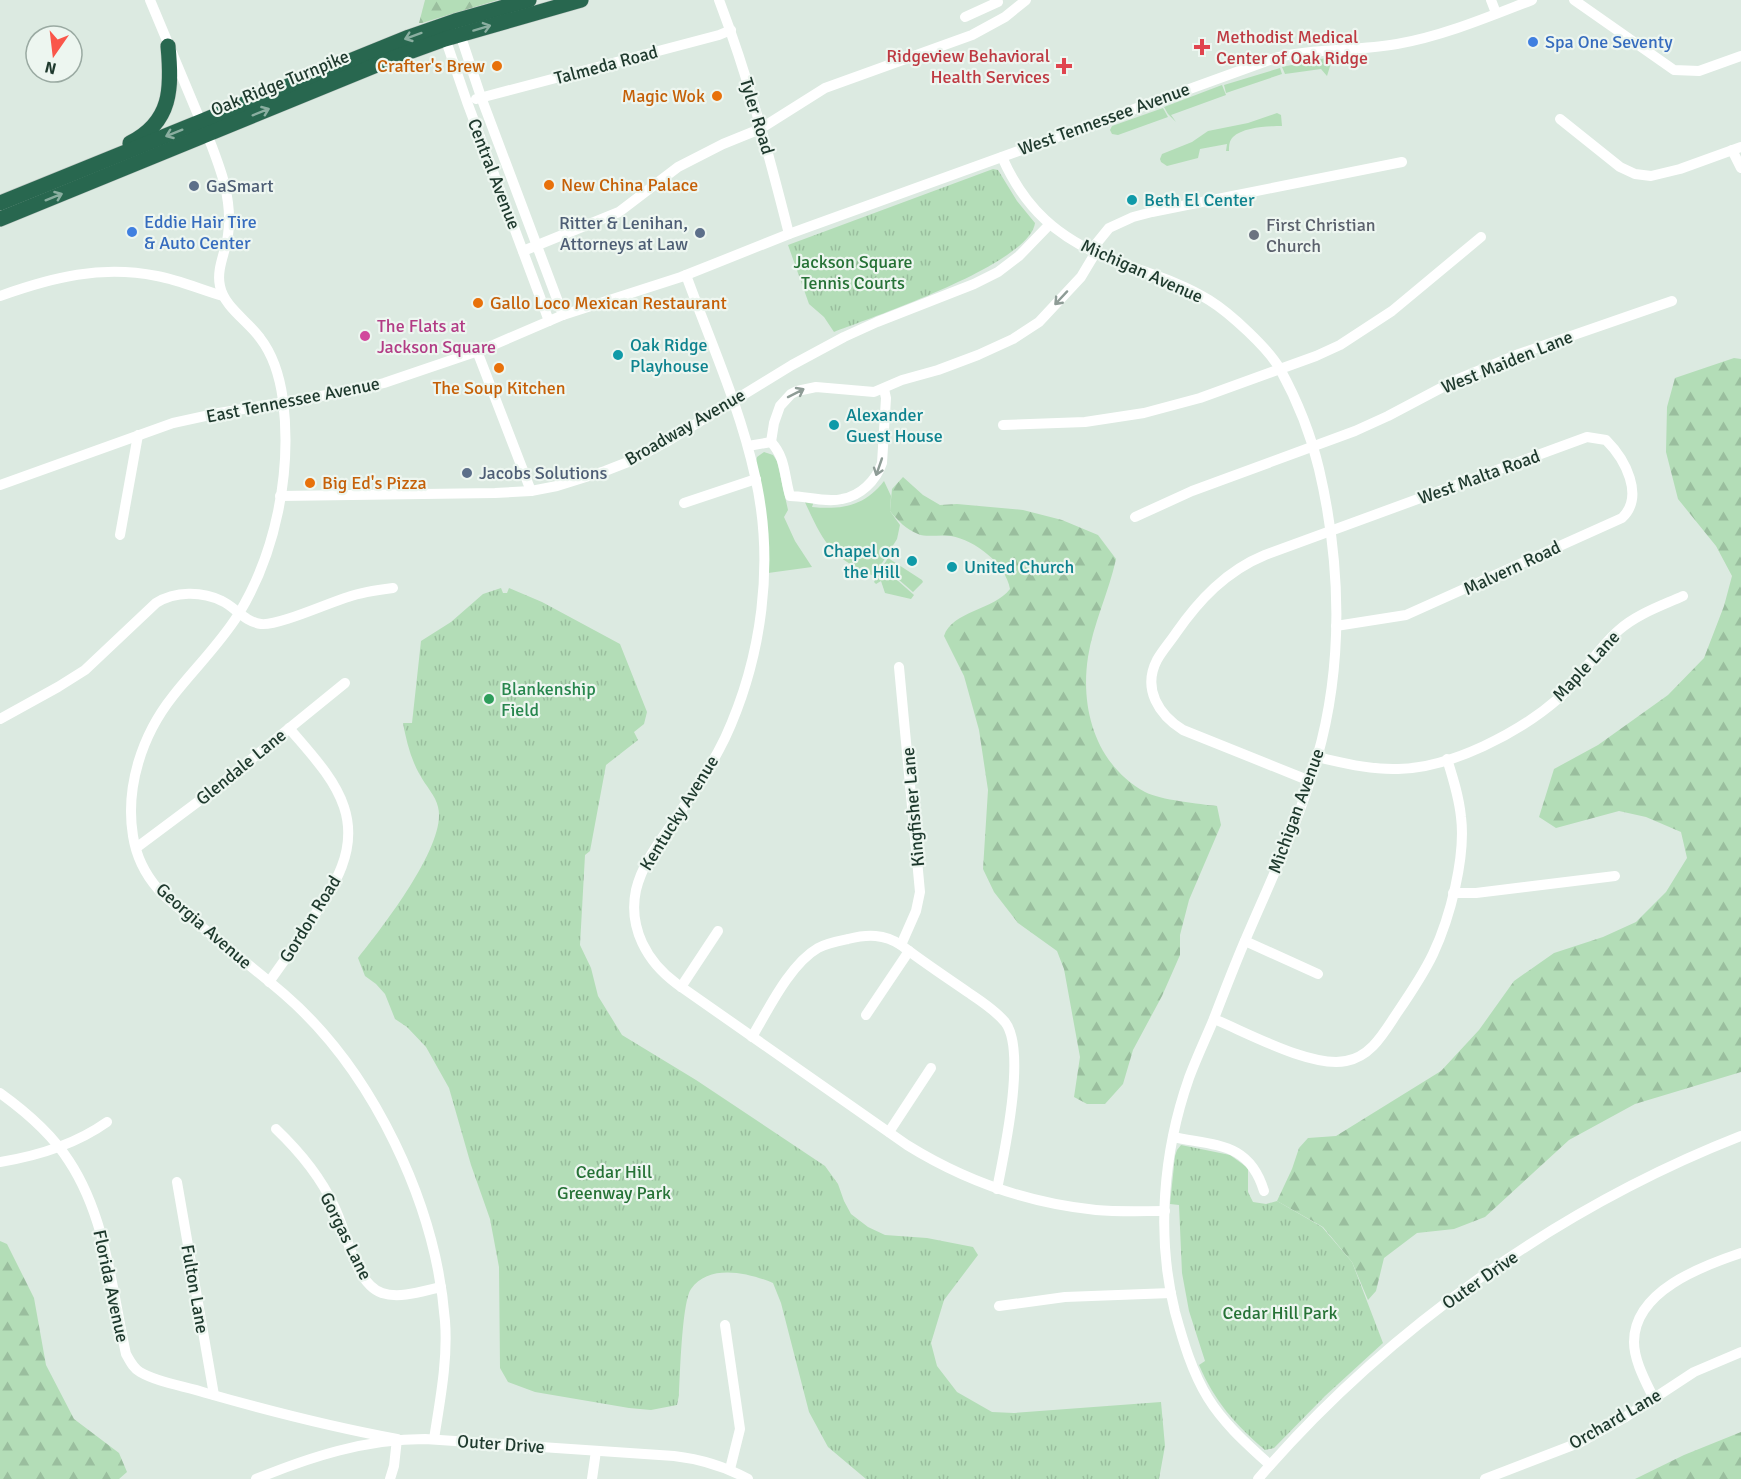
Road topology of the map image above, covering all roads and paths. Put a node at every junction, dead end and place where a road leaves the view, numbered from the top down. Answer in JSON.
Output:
{"nodes":[{"id":1,"x":150,"y":0,"type":"edge"},
{"id":2,"x":529,"y":0,"type":"edge"},
{"id":3,"x":581,"y":0,"type":"edge"},
{"id":4,"x":719,"y":0,"type":"edge"},
{"id":5,"x":1026,"y":0,"type":"edge"},
{"id":6,"x":1491,"y":0,"type":"edge"},
{"id":7,"x":1532,"y":0,"type":"edge"},
{"id":8,"x":1574,"y":0,"type":"edge"},
{"id":9,"x":998,"y":1,"type":"edge"},
{"id":10,"x":1496,"y":13,"type":"junction"},
{"id":11,"x":1005,"y":16,"type":"junction"},
{"id":12,"x":965,"y":17,"type":"dead end"},
{"id":13,"x":450,"y":30,"type":"junction"},
{"id":14,"x":731,"y":30,"type":"junction"},
{"id":15,"x":168,"y":46,"type":"junction"},
{"id":16,"x":1741,"y":56,"type":"edge"},
{"id":17,"x":481,"y":97,"type":"junction"},
{"id":18,"x":467,"y":102,"type":"junction"},
{"id":19,"x":1560,"y":118,"type":"dead end"},
{"id":20,"x":204,"y":128,"type":"junction"},
{"id":21,"x":760,"y":129,"type":"junction"},
{"id":22,"x":1737,"y":149,"type":"edge"},
{"id":23,"x":502,"y":152,"type":"junction"},
{"id":24,"x":1002,"y":157,"type":"junction"},
{"id":25,"x":488,"y":158,"type":"junction"},
{"id":26,"x":1402,"y":162,"type":"dead end"},
{"id":27,"x":93,"y":166,"type":"junction"},
{"id":28,"x":1741,"y":168,"type":"edge"},
{"id":29,"x":80,"y":178,"type":"junction"},
{"id":30,"x":0,"y":203,"type":"edge"},
{"id":31,"x":0,"y":219,"type":"edge"},
{"id":32,"x":1049,"y":225,"type":"junction"},
{"id":33,"x":789,"y":234,"type":"junction"},
{"id":34,"x":1481,"y":237,"type":"dead end"},
{"id":35,"x":537,"y":246,"type":"junction"},
{"id":36,"x":523,"y":251,"type":"junction"},
{"id":37,"x":1096,"y":252,"type":"junction"},
{"id":38,"x":686,"y":275,"type":"junction"},
{"id":39,"x":553,"y":289,"type":"junction"},
{"id":40,"x":539,"y":294,"type":"junction"},
{"id":41,"x":0,"y":296,"type":"edge"},
{"id":42,"x":223,"y":296,"type":"junction"},
{"id":43,"x":1672,"y":301,"type":"dead end"},
{"id":44,"x":563,"y":315,"type":"junction"},
{"id":45,"x":549,"y":321,"type":"junction"},
{"id":46,"x":477,"y":351,"type":"junction"},
{"id":47,"x":1280,"y":369,"type":"junction"},
{"id":48,"x":884,"y":389,"type":"junction"},
{"id":49,"x":732,"y":401,"type":"junction"},
{"id":50,"x":283,"y":402,"type":"junction"},
{"id":51,"x":1003,"y":425,"type":"dead end"},
{"id":52,"x":138,"y":435,"type":"junction"},
{"id":53,"x":771,"y":442,"type":"junction"},
{"id":54,"x":748,"y":446,"type":"junction"},
{"id":55,"x":1313,"y":447,"type":"junction"},
{"id":56,"x":1620,"y":457,"type":"joint"},
{"id":57,"x":756,"y":479,"type":"junction"},
{"id":58,"x":0,"y":485,"type":"edge"},
{"id":59,"x":531,"y":491,"type":"junction"},
{"id":60,"x":280,"y":496,"type":"junction"},
{"id":61,"x":684,"y":503,"type":"dead end"},
{"id":62,"x":1135,"y":516,"type":"dead end"},
{"id":63,"x":1332,"y":532,"type":"junction"},
{"id":64,"x":120,"y":535,"type":"dead end"},
{"id":65,"x":393,"y":588,"type":"dead end"},
{"id":66,"x":1683,"y":596,"type":"dead end"},
{"id":67,"x":239,"y":613,"type":"junction"},
{"id":68,"x":1336,"y":626,"type":"junction"},
{"id":69,"x":899,"y":667,"type":"dead end"},
{"id":70,"x":345,"y":683,"type":"dead end"},
{"id":71,"x":0,"y":719,"type":"edge"},
{"id":72,"x":289,"y":728,"type":"junction"},
{"id":73,"x":1317,"y":757,"type":"junction"},
{"id":74,"x":1447,"y":759,"type":"junction"},
{"id":75,"x":1310,"y":781,"type":"junction"},
{"id":76,"x":136,"y":848,"type":"junction"},
{"id":77,"x":1615,"y":876,"type":"dead end"},
{"id":78,"x":1453,"y":893,"type":"junction"},
{"id":79,"x":718,"y":931,"type":"dead end"},
{"id":80,"x":1245,"y":941,"type":"junction"},
{"id":81,"x":905,"y":948,"type":"junction"},
{"id":82,"x":1318,"y":974,"type":"dead end"},
{"id":83,"x":269,"y":982,"type":"junction"},
{"id":84,"x":681,"y":987,"type":"junction"},
{"id":85,"x":866,"y":1015,"type":"dead end"},
{"id":86,"x":1214,"y":1019,"type":"junction"},
{"id":87,"x":752,"y":1037,"type":"junction"},
{"id":88,"x":931,"y":1068,"type":"dead end"},
{"id":89,"x":0,"y":1093,"type":"edge"},
{"id":90,"x":106,"y":1122,"type":"dead end"},
{"id":91,"x":276,"y":1129,"type":"dead end"},
{"id":92,"x":889,"y":1132,"type":"junction"},
{"id":93,"x":1741,"y":1136,"type":"edge"},
{"id":94,"x":1173,"y":1137,"type":"junction"},
{"id":95,"x":59,"y":1147,"type":"junction"},
{"id":96,"x":0,"y":1162,"type":"edge"},
{"id":97,"x":177,"y":1182,"type":"dead end"},
{"id":98,"x":998,"y":1189,"type":"junction"},
{"id":99,"x":1264,"y":1191,"type":"dead end"},
{"id":100,"x":1165,"y":1211,"type":"junction"},
{"id":101,"x":1741,"y":1253,"type":"edge"},
{"id":102,"x":441,"y":1287,"type":"junction"},
{"id":103,"x":1171,"y":1293,"type":"junction"},
{"id":104,"x":999,"y":1306,"type":"dead end"},
{"id":105,"x":725,"y":1325,"type":"dead end"},
{"id":106,"x":1741,"y":1352,"type":"edge"},
{"id":107,"x":214,"y":1395,"type":"junction"},
{"id":108,"x":1654,"y":1398,"type":"junction"},
{"id":109,"x":342,"y":1429,"type":"junction"},
{"id":110,"x":397,"y":1439,"type":"junction"},
{"id":111,"x":434,"y":1439,"type":"junction"},
{"id":112,"x":344,"y":1448,"type":"junction"},
{"id":113,"x":596,"y":1451,"type":"junction"},
{"id":114,"x":1270,"y":1465,"type":"junction"},
{"id":115,"x":730,"y":1469,"type":"junction"},
{"id":116,"x":256,"y":1479,"type":"edge"},
{"id":117,"x":390,"y":1479,"type":"edge"},
{"id":118,"x":592,"y":1479,"type":"edge"},
{"id":119,"x":748,"y":1479,"type":"edge"},
{"id":120,"x":1258,"y":1479,"type":"edge"},
{"id":121,"x":1485,"y":1479,"type":"edge"}],
"edges":[{"from":1,"to":15,"type":"street"},
{"from":2,"to":13,"type":"highway","name":"Oak Ridge Turnpike"},
{"from":13,"to":3,"type":"highway","name":"Oak Ridge Turnpike","one_way":true},
{"from":4,"to":14,"type":"street","name":"Tyler Road"},
{"from":5,"to":11,"type":"street"},
{"from":6,"to":10,"type":"street"},
{"from":7,"to":10,"type":"street","name":"West Tennessee Avenue"},
{"from":8,"to":16,"type":"street"},
{"from":9,"to":11,"type":"street"},
{"from":9,"to":12,"type":"street"},
{"from":10,"to":24,"type":"street","name":"West Tennessee Avenue"},
{"from":11,"to":21,"type":"street"},
{"from":13,"to":17,"type":"street","name":"Central Avenue"},
{"from":13,"to":18,"type":"street","name":"Central Avenue"},
{"from":13,"to":20,"type":"highway","name":"Oak Ridge Turnpike"},
{"from":14,"to":17,"type":"street","name":"Talmeda Road"},
{"from":14,"to":21,"type":"street","name":"Tyler Road"},
{"from":15,"to":20,"type":"street"},
{"from":15,"to":27,"type":"highway"},
{"from":17,"to":18,"type":"street","name":"Talmeda Road"},
{"from":17,"to":23,"type":"street","name":"Central Avenue"},
{"from":18,"to":25,"type":"street","name":"Central Avenue"},
{"from":19,"to":22,"type":"street"},
{"from":20,"to":27,"type":"highway","name":"Oak Ridge Turnpike","one_way":true},
{"from":20,"to":29,"type":"highway","name":"Oak Ridge Turnpike"},
{"from":20,"to":42,"type":"street"},
{"from":21,"to":33,"type":"street","name":"Tyler Road"},
{"from":21,"to":35,"type":"street"},
{"from":22,"to":28,"type":"street"},
{"from":23,"to":25,"type":"street"},
{"from":23,"to":35,"type":"street","name":"Central Avenue"},
{"from":24,"to":32,"type":"street","name":"Michigan Avenue"},
{"from":24,"to":33,"type":"street","name":"West Tennessee Avenue"},
{"from":25,"to":36,"type":"street","name":"Central Avenue"},
{"from":26,"to":37,"type":"street"},
{"from":27,"to":29,"type":"highway","name":"Oak Ridge Turnpike"},
{"from":29,"to":30,"type":"highway","name":"Oak Ridge Turnpike"},
{"from":31,"to":29,"type":"highway","name":"Oak Ridge Turnpike","one_way":true},
{"from":32,"to":37,"type":"street","name":"Michigan Avenue"},
{"from":32,"to":49,"type":"street","name":"Broadway Avenue"},
{"from":33,"to":38,"type":"street","name":"West Tennessee Avenue"},
{"from":34,"to":47,"type":"street"},
{"from":35,"to":36,"type":"street"},
{"from":35,"to":39,"type":"street","name":"Central Avenue"},
{"from":36,"to":40,"type":"street","name":"Central Avenue"},
{"from":37,"to":47,"type":"street","name":"Michigan Avenue"},
{"from":37,"to":48,"type":"street","one_way":true},
{"from":38,"to":44,"type":"street","name":"East Tennessee Avenue"},
{"from":38,"to":49,"type":"street","name":"Kentucky Avenue"},
{"from":39,"to":40,"type":"street"},
{"from":39,"to":44,"type":"street","name":"Central Avenue"},
{"from":40,"to":45,"type":"street","name":"Central Avenue"},
{"from":41,"to":42,"type":"street"},
{"from":42,"to":50,"type":"street","name":"Georgia Avenue"},
{"from":43,"to":55,"type":"street","name":"West Maiden Lane"},
{"from":44,"to":45,"type":"street","name":"East Tennessee Avenue"},
{"from":45,"to":46,"type":"street","name":"East Tennessee Avenue"},
{"from":46,"to":50,"type":"street","name":"East Tennessee Avenue"},
{"from":46,"to":59,"type":"street"},
{"from":47,"to":51,"type":"street"},
{"from":47,"to":55,"type":"street","name":"Michigan Avenue"},
{"from":53,"to":48,"type":"street","one_way":true},
{"from":48,"to":53,"type":"street","one_way":true},
{"from":49,"to":54,"type":"street","name":"Kentucky Avenue"},
{"from":49,"to":59,"type":"street","name":"Broadway Avenue"},
{"from":50,"to":52,"type":"street","name":"East Tennessee Avenue"},
{"from":50,"to":60,"type":"street","name":"Georgia Avenue"},
{"from":52,"to":58,"type":"street","name":"East Tennessee Avenue"},
{"from":52,"to":64,"type":"street"},
{"from":53,"to":54,"type":"street"},
{"from":54,"to":57,"type":"street","name":"Kentucky Avenue"},
{"from":55,"to":62,"type":"street","name":"West Maiden Lane"},
{"from":55,"to":63,"type":"street","name":"Michigan Avenue"},
{"from":56,"to":63,"type":"street","name":"West Malta Road"},
{"from":56,"to":68,"type":"street","name":"Malvern Road"},
{"from":57,"to":61,"type":"street"},
{"from":57,"to":84,"type":"street","name":"Kentucky Avenue"},
{"from":59,"to":60,"type":"street","name":"Broadway Avenue"},
{"from":60,"to":67,"type":"street","name":"Georgia Avenue"},
{"from":63,"to":68,"type":"street","name":"Michigan Avenue"},
{"from":63,"to":75,"type":"street","name":"West Malta Road"},
{"from":65,"to":67,"type":"street"},
{"from":66,"to":74,"type":"street","name":"Maple Lane"},
{"from":67,"to":71,"type":"street"},
{"from":67,"to":76,"type":"street","name":"Georgia Avenue"},
{"from":68,"to":73,"type":"street","name":"Michigan Avenue"},
{"from":69,"to":81,"type":"street","name":"Kingfisher Lane"},
{"from":70,"to":72,"type":"street","name":"Glendale Lane"},
{"from":72,"to":76,"type":"street","name":"Glendale Lane"},
{"from":72,"to":83,"type":"street","name":"Gordon Road"},
{"from":73,"to":74,"type":"street","name":"Maple Lane"},
{"from":73,"to":75,"type":"street","name":"Michigan Avenue"},
{"from":74,"to":78,"type":"street"},
{"from":75,"to":80,"type":"street","name":"Michigan Avenue"},
{"from":76,"to":83,"type":"street","name":"Georgia Avenue"},
{"from":77,"to":78,"type":"street"},
{"from":78,"to":86,"type":"street"},
{"from":79,"to":84,"type":"street"},
{"from":80,"to":82,"type":"street"},
{"from":80,"to":86,"type":"street","name":"Michigan Avenue"},
{"from":81,"to":85,"type":"street","name":"Kingfisher Lane"},
{"from":81,"to":87,"type":"street"},
{"from":81,"to":98,"type":"street"},
{"from":83,"to":102,"type":"street","name":"Georgia Avenue"},
{"from":84,"to":87,"type":"street","name":"Kentucky Avenue"},
{"from":86,"to":94,"type":"street","name":"Michigan Avenue"},
{"from":87,"to":92,"type":"street","name":"Kentucky Avenue"},
{"from":88,"to":92,"type":"street"},
{"from":89,"to":95,"type":"street","name":"Florida Avenue"},
{"from":90,"to":95,"type":"street"},
{"from":91,"to":102,"type":"street","name":"Gorgas Lane"},
{"from":92,"to":98,"type":"street","name":"Kentucky Avenue"},
{"from":93,"to":114,"type":"street","name":"Outer Drive"},
{"from":94,"to":99,"type":"street"},
{"from":94,"to":100,"type":"street","name":"Michigan Avenue"},
{"from":95,"to":96,"type":"street"},
{"from":95,"to":107,"type":"street","name":"Florida Avenue"},
{"from":97,"to":107,"type":"street","name":"Fulton Lane"},
{"from":98,"to":100,"type":"street","name":"Kentucky Avenue"},
{"from":100,"to":103,"type":"street","name":"Michigan Avenue"},
{"from":101,"to":108,"type":"street"},
{"from":102,"to":111,"type":"street","name":"Georgia Avenue"},
{"from":103,"to":104,"type":"street"},
{"from":103,"to":114,"type":"street","name":"Michigan Avenue"},
{"from":105,"to":115,"type":"street"},
{"from":106,"to":108,"type":"street","name":"Orchard Lane"},
{"from":107,"to":109,"type":"street","name":"Florida Avenue"},
{"from":108,"to":121,"type":"street","name":"Orchard Lane"},
{"from":109,"to":110,"type":"street","name":"Florida Avenue"},
{"from":109,"to":112,"type":"street"},
{"from":110,"to":111,"type":"street","name":"Outer Drive"},
{"from":110,"to":112,"type":"street","name":"Outer Drive"},
{"from":110,"to":117,"type":"street"},
{"from":111,"to":113,"type":"street","name":"Outer Drive"},
{"from":112,"to":116,"type":"street","name":"Outer Drive"},
{"from":113,"to":115,"type":"street","name":"Outer Drive"},
{"from":113,"to":118,"type":"street"},
{"from":114,"to":120,"type":"street","name":"Outer Drive"},
{"from":115,"to":119,"type":"street","name":"Outer Drive"}]}
